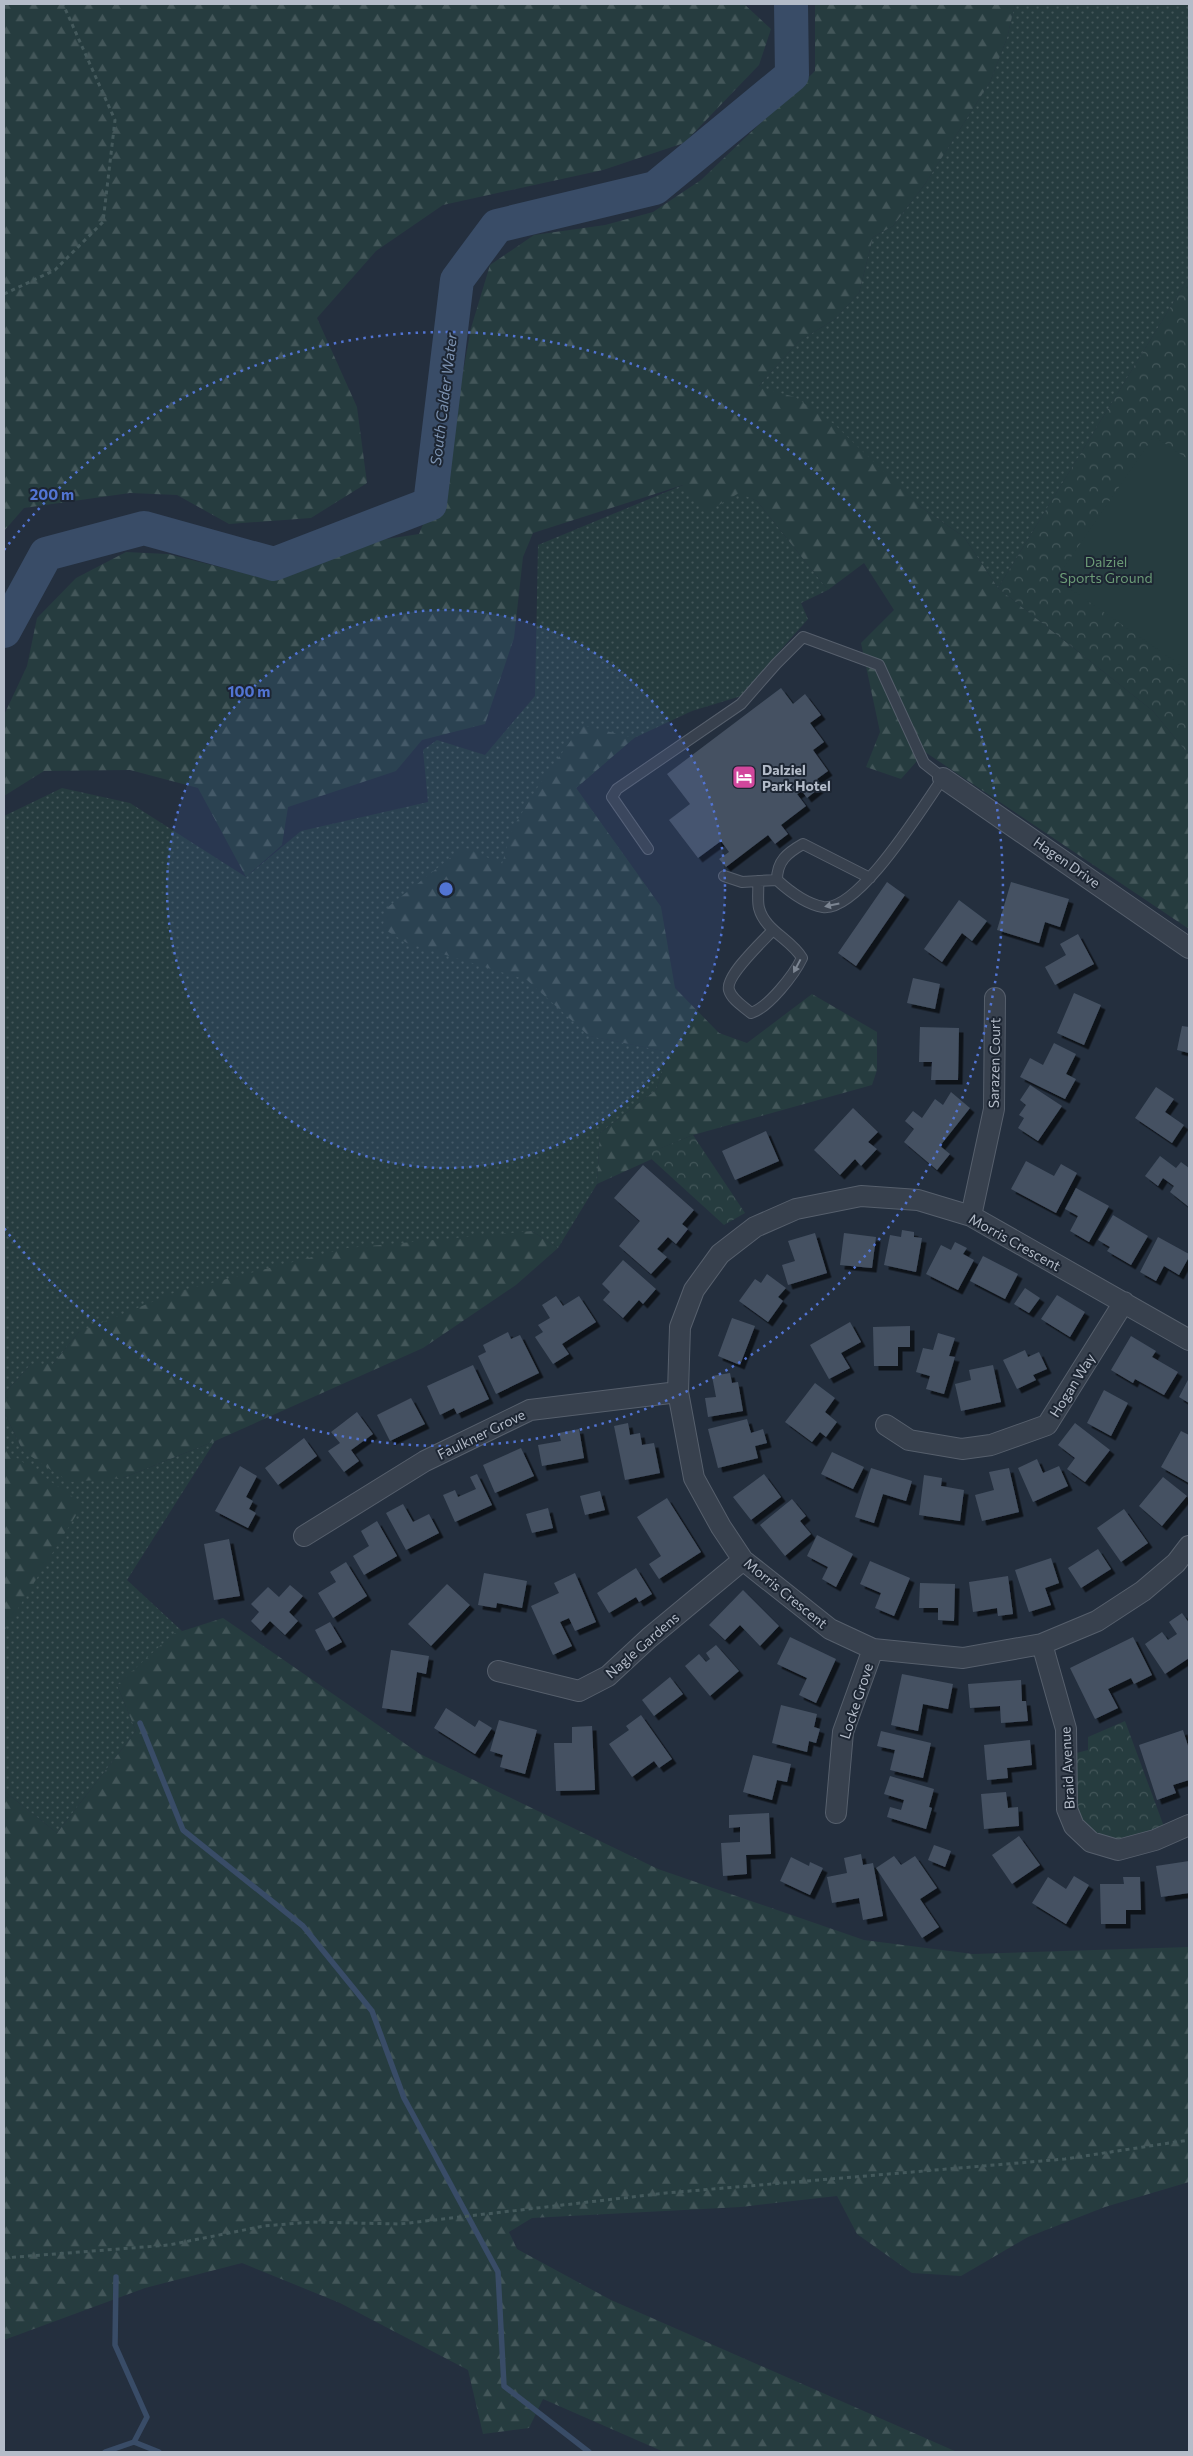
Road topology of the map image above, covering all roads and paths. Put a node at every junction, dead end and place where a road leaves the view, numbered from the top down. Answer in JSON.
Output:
{"nodes":[{"id":1,"x":63,"y":4,"type":"edge"},
{"id":2,"x":4,"y":294,"type":"edge"},
{"id":3,"x":943,"y":778,"type":"junction"},
{"id":4,"x":648,"y":849,"type":"dead end"},
{"id":5,"x":724,"y":876,"type":"dead end"},
{"id":6,"x":870,"y":878,"type":"junction"},
{"id":7,"x":776,"y":880,"type":"junction"},
{"id":8,"x":758,"y":881,"type":"junction"},
{"id":9,"x":773,"y":930,"type":"junction"},
{"id":10,"x":1189,"y":948,"type":"edge"},
{"id":11,"x":995,"y":998,"type":"dead end"},
{"id":12,"x":971,"y":1216,"type":"junction"},
{"id":13,"x":1124,"y":1302,"type":"junction"},
{"id":14,"x":1189,"y":1340,"type":"edge"},
{"id":15,"x":678,"y":1392,"type":"junction"},
{"id":16,"x":886,"y":1425,"type":"dead end"},
{"id":17,"x":304,"y":1536,"type":"dead end"},
{"id":18,"x":1189,"y":1546,"type":"edge"},
{"id":19,"x":742,"y":1560,"type":"junction"},
{"id":20,"x":1042,"y":1644,"type":"junction"},
{"id":21,"x":873,"y":1649,"type":"junction"},
{"id":22,"x":498,"y":1672,"type":"dead end"},
{"id":23,"x":836,"y":1813,"type":"dead end"},
{"id":24,"x":1189,"y":1825,"type":"edge"},
{"id":25,"x":1189,"y":2140,"type":"edge"},
{"id":26,"x":4,"y":2258,"type":"edge"}],
"edges":[{"from":1,"to":2,"type":"path"},
{"from":3,"to":4,"type":"lane"},
{"from":3,"to":6,"type":"lane"},
{"from":3,"to":10,"type":"street","name":"Hagen Drive"},
{"from":5,"to":8,"type":"lane"},
{"from":6,"to":7,"type":"lane","one_way":true},
{"from":6,"to":7,"type":"lane"},
{"from":7,"to":8,"type":"lane"},
{"from":8,"to":9,"type":"lane"},
{"from":9,"to":9,"type":"lane","one_way":true},
{"from":11,"to":12,"type":"street","name":"Sarazen Court"},
{"from":12,"to":13,"type":"street","name":"Morris Crescent"},
{"from":12,"to":15,"type":"street","name":"Morris Crescent"},
{"from":13,"to":14,"type":"street","name":"Morris Crescent"},
{"from":13,"to":16,"type":"street","name":"Hogan Way"},
{"from":15,"to":17,"type":"street","name":"Faulkner Grove"},
{"from":15,"to":19,"type":"street","name":"Morris Crescent"},
{"from":18,"to":20,"type":"street","name":"Morris Crescent"},
{"from":19,"to":21,"type":"street","name":"Morris Crescent"},
{"from":19,"to":22,"type":"street","name":"Nagle Gardens"},
{"from":20,"to":21,"type":"street","name":"Morris Crescent"},
{"from":20,"to":24,"type":"street","name":"Braid Avenue"},
{"from":21,"to":23,"type":"street","name":"Locke Grove"},
{"from":25,"to":26,"type":"path"}]}
